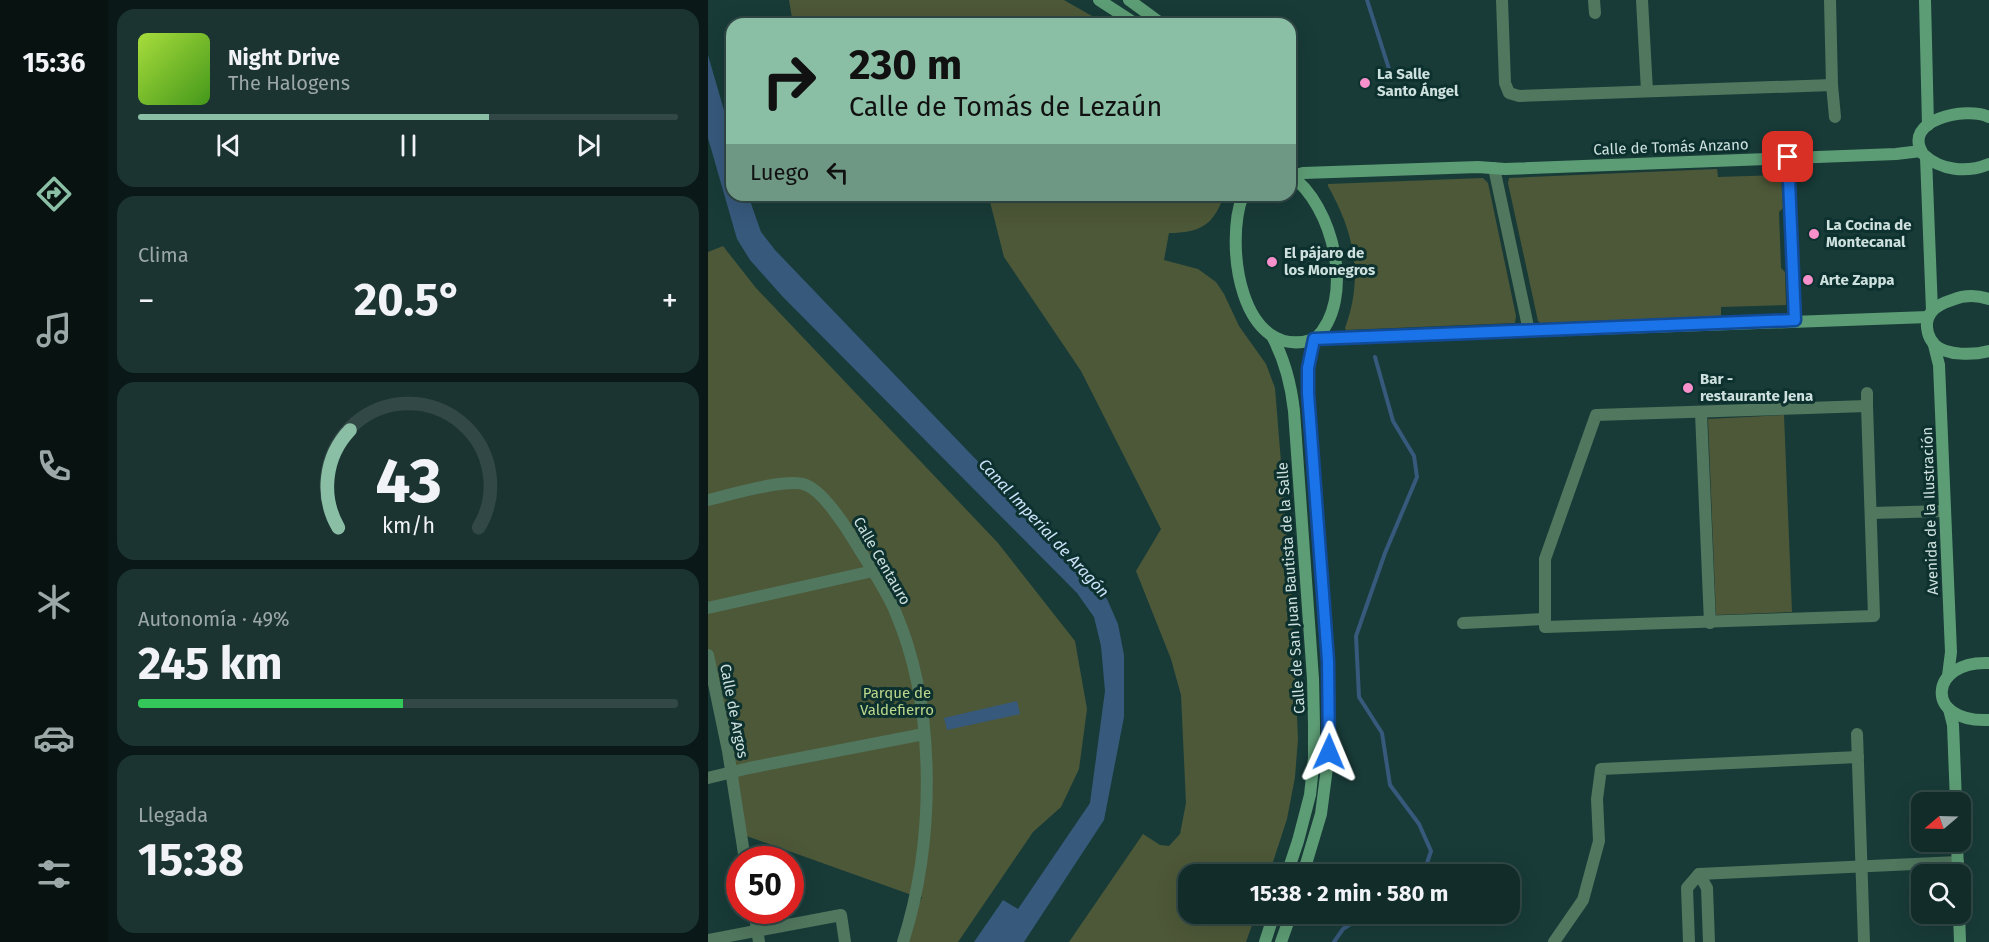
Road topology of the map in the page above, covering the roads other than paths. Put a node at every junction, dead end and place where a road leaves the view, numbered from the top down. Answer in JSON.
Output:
{"nodes":[{"id":1,"x":1099,"y":0,"type":"edge"},
{"id":2,"x":1129,"y":0,"type":"edge"},
{"id":3,"x":1502,"y":0,"type":"edge"},
{"id":4,"x":1594,"y":0,"type":"edge"},
{"id":5,"x":1642,"y":0,"type":"edge"},
{"id":6,"x":1830,"y":0,"type":"edge"},
{"id":7,"x":1925,"y":0,"type":"edge"},
{"id":8,"x":1595,"y":13,"type":"dead end"},
{"id":9,"x":1127,"y":18,"type":"edge"},
{"id":10,"x":1153,"y":18,"type":"edge"},
{"id":11,"x":1832,"y":85,"type":"junction"},
{"id":12,"x":1647,"y":91,"type":"junction"},
{"id":13,"x":1835,"y":117,"type":"dead end"},
{"id":14,"x":1989,"y":117,"type":"edge"},
{"id":15,"x":1928,"y":125,"type":"junction"},
{"id":16,"x":1923,"y":154,"type":"junction"},
{"id":17,"x":1788,"y":157,"type":"junction"},
{"id":18,"x":1989,"y":164,"type":"edge"},
{"id":19,"x":1494,"y":168,"type":"junction"},
{"id":20,"x":1296,"y":174,"type":"edge"},
{"id":21,"x":1296,"y":180,"type":"edge"},
{"id":22,"x":1242,"y":201,"type":"edge"},
{"id":23,"x":1989,"y":299,"type":"edge"},
{"id":24,"x":1930,"y":314,"type":"junction"},
{"id":25,"x":1795,"y":320,"type":"junction"},
{"id":26,"x":1529,"y":331,"type":"junction"},
{"id":27,"x":1272,"y":336,"type":"junction"},
{"id":28,"x":1314,"y":339,"type":"junction"},
{"id":29,"x":1934,"y":345,"type":"junction"},
{"id":30,"x":1989,"y":351,"type":"edge"},
{"id":31,"x":1867,"y":393,"type":"dead end"},
{"id":32,"x":1867,"y":406,"type":"junction"},
{"id":33,"x":1701,"y":412,"type":"junction"},
{"id":34,"x":708,"y":500,"type":"edge"},
{"id":35,"x":1945,"y":512,"type":"junction"},
{"id":36,"x":1871,"y":513,"type":"junction"},
{"id":37,"x":873,"y":571,"type":"junction"},
{"id":38,"x":708,"y":608,"type":"edge"},
{"id":39,"x":1544,"y":620,"type":"junction"},
{"id":40,"x":1463,"y":623,"type":"dead end"},
{"id":41,"x":1710,"y":623,"type":"junction"},
{"id":42,"x":708,"y":655,"type":"edge"},
{"id":43,"x":1989,"y":663,"type":"edge"},
{"id":44,"x":1948,"y":676,"type":"junction"},
{"id":45,"x":1949,"y":709,"type":"junction"},
{"id":46,"x":1989,"y":720,"type":"edge"},
{"id":47,"x":924,"y":734,"type":"junction"},
{"id":48,"x":1857,"y":734,"type":"dead end"},
{"id":49,"x":1858,"y":757,"type":"junction"},
{"id":50,"x":731,"y":773,"type":"junction"},
{"id":51,"x":708,"y":778,"type":"edge"},
{"id":52,"x":1956,"y":792,"type":"edge"},
{"id":53,"x":743,"y":846,"type":"edge"},
{"id":54,"x":1290,"y":864,"type":"edge"},
{"id":55,"x":1306,"y":864,"type":"edge"},
{"id":56,"x":1862,"y":866,"type":"junction"},
{"id":57,"x":1911,"y":867,"type":"edge"},
{"id":58,"x":1699,"y":874,"type":"junction"},
{"id":59,"x":1271,"y":924,"type":"edge"},
{"id":60,"x":1287,"y":924,"type":"edge"},
{"id":61,"x":1959,"y":924,"type":"edge"},
{"id":62,"x":758,"y":936,"type":"edge"},
{"id":63,"x":708,"y":940,"type":"edge"},
{"id":64,"x":845,"y":942,"type":"edge"},
{"id":65,"x":903,"y":942,"type":"edge"},
{"id":66,"x":1265,"y":942,"type":"edge"},
{"id":67,"x":1281,"y":942,"type":"edge"},
{"id":68,"x":1554,"y":942,"type":"edge"},
{"id":69,"x":1689,"y":942,"type":"edge"},
{"id":70,"x":1709,"y":942,"type":"edge"},
{"id":71,"x":1864,"y":942,"type":"edge"},
{"id":72,"x":1960,"y":942,"type":"edge"}],
"edges":[{"from":1,"to":9,"type":"street"},
{"from":2,"to":10,"type":"street"},
{"from":3,"to":12,"type":"street"},
{"from":4,"to":8,"type":"street"},
{"from":5,"to":12,"type":"street"},
{"from":6,"to":11,"type":"street"},
{"from":7,"to":15,"type":"street"},
{"from":11,"to":12,"type":"street"},
{"from":11,"to":13,"type":"street"},
{"from":14,"to":15,"type":"street"},
{"from":15,"to":16,"type":"street"},
{"from":16,"to":17,"type":"street","name":"Calle de Tomás Anzano"},
{"from":16,"to":18,"type":"street"},
{"from":16,"to":24,"type":"street"},
{"from":17,"to":19,"type":"street","name":"Calle de Tomás Anzano"},
{"from":17,"to":25,"type":"street"},
{"from":19,"to":20,"type":"street","name":"Calle de Tomás Anzano"},
{"from":19,"to":26,"type":"street"},
{"from":21,"to":28,"type":"street","name":"Calle de San Juan Bautista de la Salle"},
{"from":22,"to":27,"type":"street","name":"Calle de San Juan Bautista de la Salle"},
{"from":23,"to":24,"type":"street"},
{"from":24,"to":25,"type":"street"},
{"from":24,"to":29,"type":"street","name":"Avenida de la Ilustración"},
{"from":25,"to":26,"type":"street"},
{"from":26,"to":28,"type":"street"},
{"from":27,"to":28,"type":"street"},
{"from":27,"to":54,"type":"street","name":"Calle de San Juan Bautista de la Salle"},
{"from":28,"to":55,"type":"street","name":"Calle de San Juan Bautista de la Salle"},
{"from":29,"to":30,"type":"street"},
{"from":29,"to":35,"type":"street","name":"Avenida de la Ilustración"},
{"from":31,"to":32,"type":"street"},
{"from":32,"to":33,"type":"street"},
{"from":32,"to":36,"type":"street"},
{"from":33,"to":39,"type":"street"},
{"from":33,"to":41,"type":"street"},
{"from":34,"to":37,"type":"street","name":"Calle Centauro"},
{"from":35,"to":36,"type":"street"},
{"from":35,"to":44,"type":"street","name":"Avenida de la Ilustración"},
{"from":36,"to":41,"type":"street"},
{"from":37,"to":38,"type":"street"},
{"from":37,"to":47,"type":"street","name":"Calle Centauro"},
{"from":39,"to":40,"type":"street"},
{"from":39,"to":41,"type":"street"},
{"from":42,"to":50,"type":"street","name":"Calle de Argos"},
{"from":43,"to":44,"type":"street"},
{"from":44,"to":45,"type":"street","name":"Avenida de la Ilustración"},
{"from":45,"to":46,"type":"street"},
{"from":45,"to":52,"type":"street"},
{"from":47,"to":50,"type":"street"},
{"from":47,"to":65,"type":"street","name":"Calle Centauro"},
{"from":48,"to":49,"type":"street"},
{"from":49,"to":56,"type":"street"},
{"from":49,"to":68,"type":"street"},
{"from":50,"to":51,"type":"street"},
{"from":50,"to":53,"type":"street","name":"Calle de Argos"},
{"from":56,"to":57,"type":"street"},
{"from":56,"to":58,"type":"street"},
{"from":56,"to":71,"type":"street"},
{"from":58,"to":69,"type":"street"},
{"from":58,"to":70,"type":"street"},
{"from":59,"to":66,"type":"street"},
{"from":60,"to":67,"type":"street"},
{"from":61,"to":72,"type":"street"},
{"from":62,"to":63,"type":"street"},
{"from":62,"to":64,"type":"street"}]}
